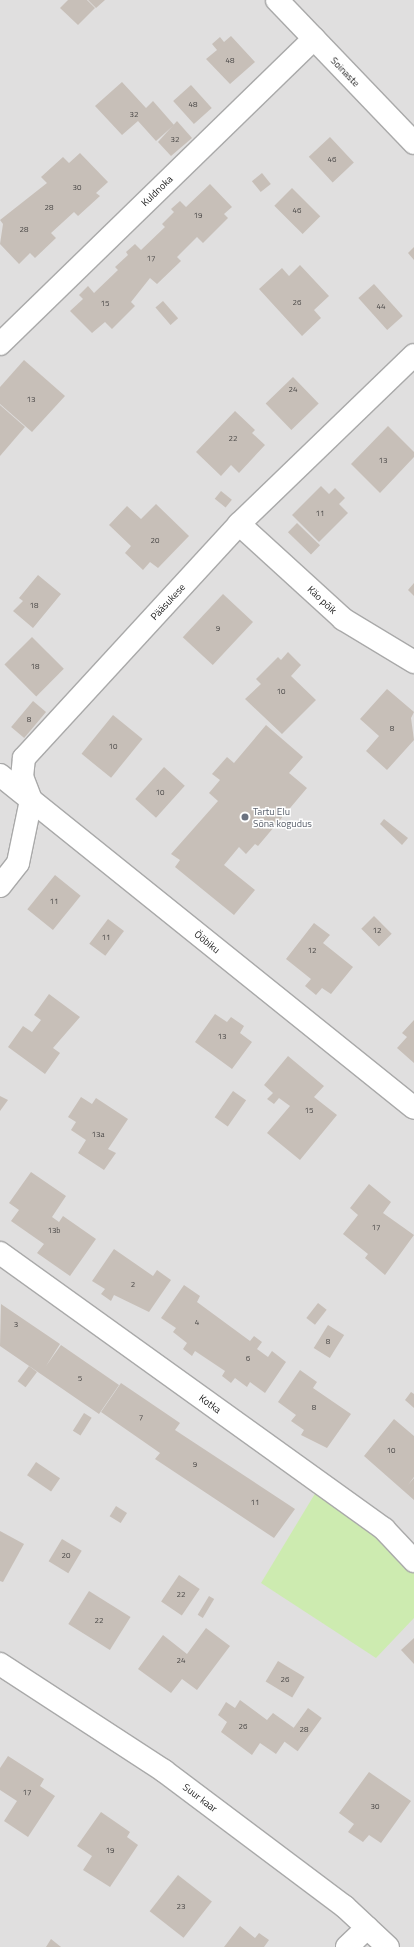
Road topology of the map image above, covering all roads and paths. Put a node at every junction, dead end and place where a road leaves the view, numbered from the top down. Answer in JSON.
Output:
{"nodes":[{"id":1,"x":277,"y":0,"type":"edge"},
{"id":2,"x":314,"y":39,"type":"junction"},
{"id":3,"x":414,"y":143,"type":"edge"},
{"id":4,"x":0,"y":344,"type":"edge"},
{"id":5,"x":414,"y":355,"type":"edge"},
{"id":6,"x":240,"y":524,"type":"junction"},
{"id":7,"x":414,"y":662,"type":"edge"},
{"id":8,"x":0,"y":775,"type":"edge"},
{"id":9,"x":31,"y":800,"type":"junction"},
{"id":10,"x":0,"y":886,"type":"edge"},
{"id":11,"x":414,"y":1108,"type":"edge"},
{"id":12,"x":0,"y":1253,"type":"edge"},
{"id":13,"x":414,"y":1561,"type":"edge"},
{"id":14,"x":0,"y":1664,"type":"edge"},
{"id":15,"x":367,"y":1928,"type":"junction"},
{"id":16,"x":346,"y":1947,"type":"edge"},
{"id":17,"x":388,"y":1947,"type":"edge"}],
"edges":[{"from":1,"to":2,"type":"street","name":"Soinaste"},
{"from":2,"to":3,"type":"street","name":"Soinaste"},
{"from":2,"to":4,"type":"street","name":"Kuldnoka"},
{"from":5,"to":6,"type":"street","name":"Pääsukese"},
{"from":6,"to":7,"type":"street","name":"Käo põik"},
{"from":6,"to":9,"type":"street","name":"Pääsukese"},
{"from":8,"to":9,"type":"street","name":"Ööbiku"},
{"from":9,"to":10,"type":"street"},
{"from":9,"to":11,"type":"street","name":"Ööbiku"},
{"from":12,"to":13,"type":"street","name":"Kotka"},
{"from":14,"to":15,"type":"street","name":"Suur kaar"},
{"from":15,"to":16,"type":"street"},
{"from":15,"to":17,"type":"street","name":"Suur kaar"}]}
